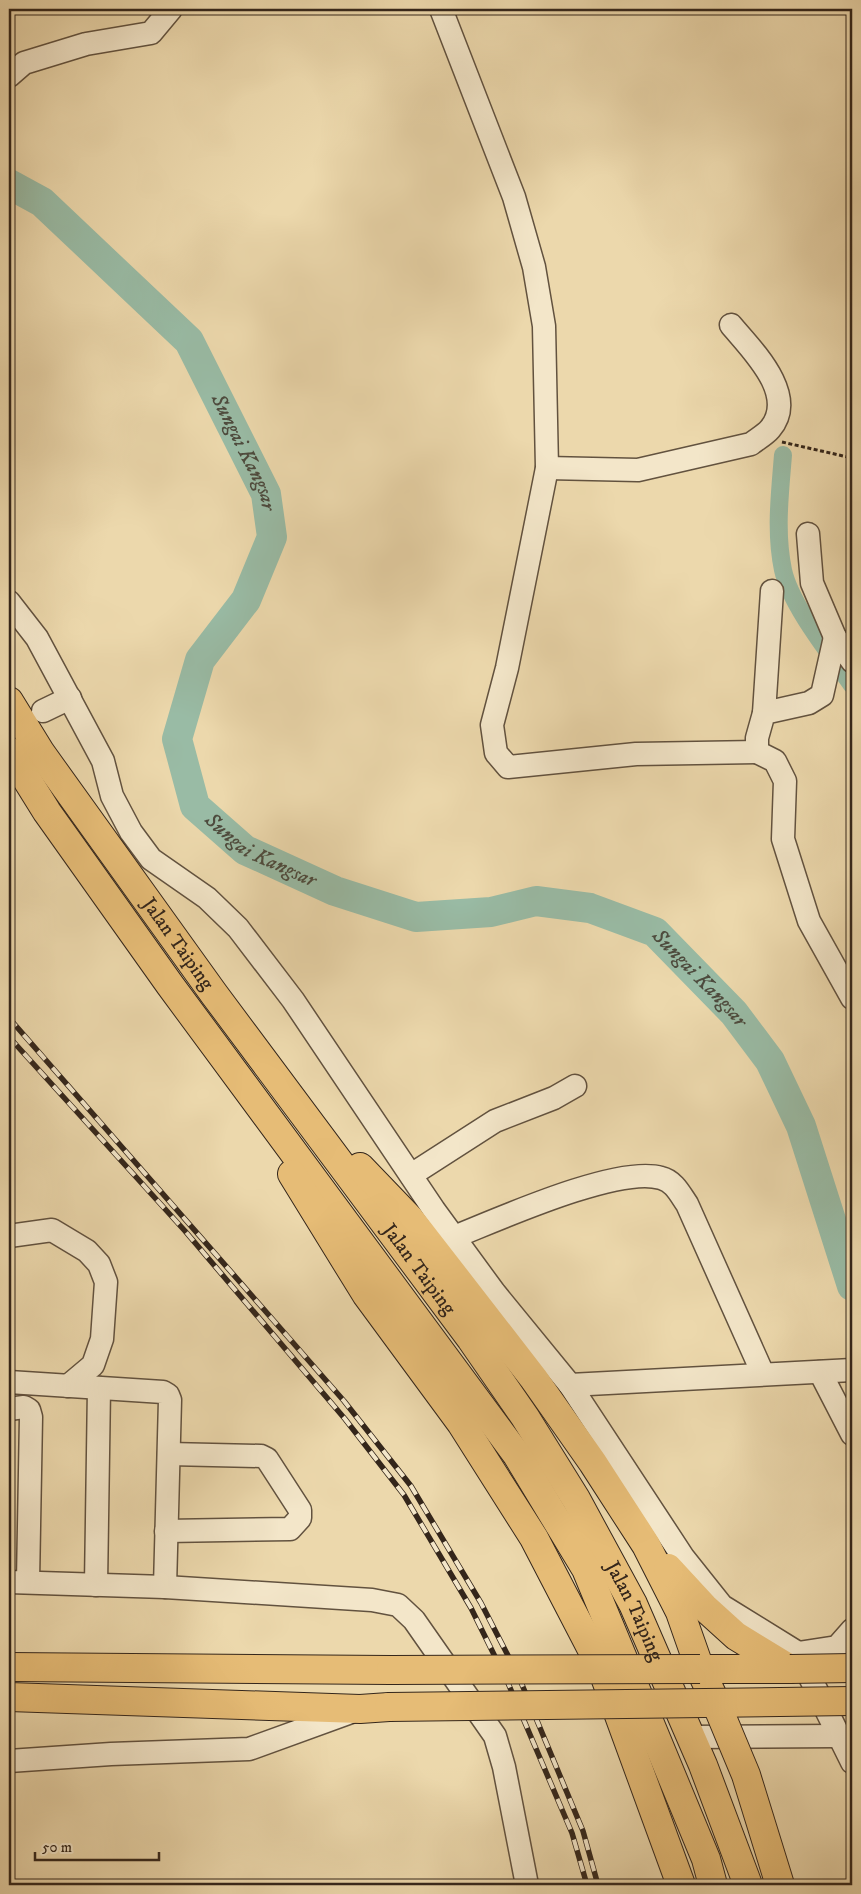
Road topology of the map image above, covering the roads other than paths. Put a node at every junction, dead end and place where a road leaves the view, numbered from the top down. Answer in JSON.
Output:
{"nodes":[{"id":1,"x":172,"y":9,"type":"edge"},
{"id":2,"x":441,"y":9,"type":"edge"},
{"id":3,"x":9,"y":76,"type":"edge"},
{"id":4,"x":731,"y":325,"type":"dead end"},
{"id":5,"x":547,"y":468,"type":"junction"},
{"id":6,"x":808,"y":534,"type":"dead end"},
{"id":7,"x":772,"y":591,"type":"dead end"},
{"id":8,"x":9,"y":602,"type":"edge"},
{"id":9,"x":834,"y":641,"type":"junction"},
{"id":10,"x":852,"y":661,"type":"edge"},
{"id":11,"x":70,"y":698,"type":"junction"},
{"id":12,"x":9,"y":701,"type":"edge"},
{"id":13,"x":42,"y":712,"type":"dead end"},
{"id":14,"x":764,"y":712,"type":"junction"},
{"id":15,"x":9,"y":751,"type":"edge"},
{"id":16,"x":757,"y":752,"type":"junction"},
{"id":17,"x":852,"y":998,"type":"edge"},
{"id":18,"x":575,"y":1086,"type":"dead end"},
{"id":19,"x":262,"y":1109,"type":"junction"},
{"id":20,"x":317,"y":1130,"type":"junction"},
{"id":21,"x":411,"y":1175,"type":"junction"},
{"id":22,"x":9,"y":1236,"type":"edge"},
{"id":23,"x":454,"y":1237,"type":"junction"},
{"id":24,"x":835,"y":1371,"type":"edge"},
{"id":25,"x":763,"y":1374,"type":"junction"},
{"id":26,"x":9,"y":1382,"type":"edge"},
{"id":27,"x":570,"y":1385,"type":"junction"},
{"id":28,"x":68,"y":1386,"type":"junction"},
{"id":29,"x":98,"y":1388,"type":"junction"},
{"id":30,"x":17,"y":1408,"type":"edge"},
{"id":31,"x":852,"y":1434,"type":"edge"},
{"id":32,"x":169,"y":1454,"type":"junction"},
{"id":33,"x":166,"y":1531,"type":"junction"},
{"id":34,"x":646,"y":1545,"type":"junction"},
{"id":35,"x":18,"y":1581,"type":"edge"},
{"id":36,"x":96,"y":1585,"type":"junction"},
{"id":37,"x":165,"y":1587,"type":"junction"},
{"id":38,"x":852,"y":1630,"type":"edge"},
{"id":39,"x":794,"y":1661,"type":"junction"},
{"id":40,"x":9,"y":1667,"type":"edge"},
{"id":41,"x":852,"y":1668,"type":"edge"},
{"id":42,"x":602,"y":1669,"type":"junction"},
{"id":43,"x":700,"y":1669,"type":"junction"},
{"id":44,"x":9,"y":1697,"type":"edge"},
{"id":45,"x":852,"y":1700,"type":"edge"},
{"id":46,"x":716,"y":1702,"type":"junction"},
{"id":47,"x":615,"y":1704,"type":"junction"},
{"id":48,"x":360,"y":1709,"type":"junction"},
{"id":49,"x":838,"y":1736,"type":"junction"},
{"id":50,"x":691,"y":1737,"type":"junction"},
{"id":51,"x":9,"y":1761,"type":"edge"},
{"id":52,"x":852,"y":1762,"type":"edge"},
{"id":53,"x":527,"y":1885,"type":"edge"},
{"id":54,"x":682,"y":1885,"type":"edge"},
{"id":55,"x":713,"y":1885,"type":"edge"},
{"id":56,"x":748,"y":1885,"type":"edge"},
{"id":57,"x":780,"y":1885,"type":"edge"}],
"edges":[{"from":1,"to":3,"type":"street"},
{"from":2,"to":5,"type":"street"},
{"from":4,"to":5,"type":"street"},
{"from":5,"to":16,"type":"street"},
{"from":6,"to":9,"type":"street"},
{"from":7,"to":14,"type":"street"},
{"from":8,"to":11,"type":"street"},
{"from":9,"to":10,"type":"street"},
{"from":9,"to":14,"type":"street"},
{"from":11,"to":13,"type":"street"},
{"from":11,"to":21,"type":"street"},
{"from":12,"to":20,"type":"highway","name":"Jalan Taiping"},
{"from":14,"to":16,"type":"street"},
{"from":15,"to":19,"type":"highway","name":"Jalan Taiping"},
{"from":16,"to":17,"type":"street"},
{"from":18,"to":21,"type":"street"},
{"from":19,"to":42,"type":"highway"},
{"from":19,"to":55,"type":"highway","name":"Jalan Taiping"},
{"from":20,"to":34,"type":"highway"},
{"from":20,"to":50,"type":"highway","name":"Jalan Taiping"},
{"from":21,"to":23,"type":"street"},
{"from":22,"to":28,"type":"street"},
{"from":23,"to":25,"type":"street"},
{"from":23,"to":27,"type":"street"},
{"from":24,"to":25,"type":"street"},
{"from":24,"to":31,"type":"street"},
{"from":25,"to":27,"type":"street"},
{"from":26,"to":28,"type":"street"},
{"from":27,"to":39,"type":"street"},
{"from":28,"to":29,"type":"street"},
{"from":29,"to":32,"type":"street"},
{"from":29,"to":36,"type":"street"},
{"from":30,"to":35,"type":"street"},
{"from":32,"to":33,"type":"street"},
{"from":32,"to":33,"type":"street"},
{"from":33,"to":37,"type":"street"},
{"from":34,"to":39,"type":"highway"},
{"from":34,"to":43,"type":"highway"},
{"from":35,"to":36,"type":"street"},
{"from":36,"to":37,"type":"street"},
{"from":37,"to":53,"type":"street"},
{"from":38,"to":39,"type":"street"},
{"from":39,"to":41,"type":"highway","bridge":true},
{"from":39,"to":43,"type":"highway"},
{"from":39,"to":49,"type":"street"},
{"from":40,"to":42,"type":"highway","bridge":true},
{"from":42,"to":43,"type":"highway","bridge":true},
{"from":42,"to":47,"type":"highway"},
{"from":43,"to":46,"type":"highway"},
{"from":44,"to":48,"type":"highway"},
{"from":45,"to":46,"type":"highway","bridge":true},
{"from":46,"to":47,"type":"highway","bridge":true},
{"from":46,"to":57,"type":"highway","bridge":true},
{"from":47,"to":48,"type":"highway","bridge":true},
{"from":47,"to":54,"type":"highway"},
{"from":48,"to":51,"type":"street"},
{"from":49,"to":50,"type":"street"},
{"from":49,"to":52,"type":"street"},
{"from":50,"to":56,"type":"highway","name":"Jalan Taiping"}]}
